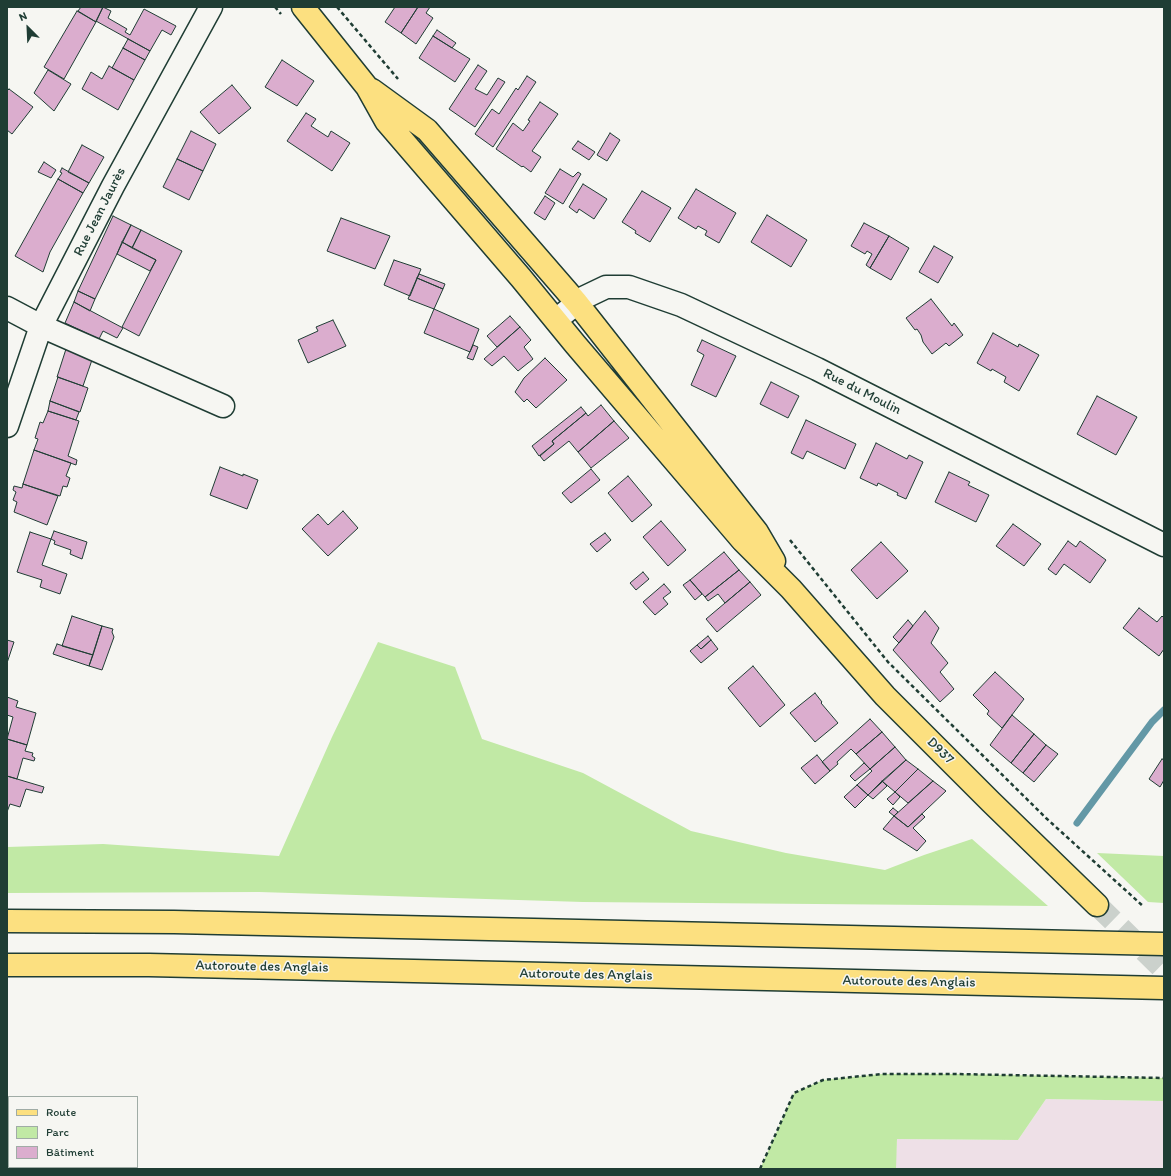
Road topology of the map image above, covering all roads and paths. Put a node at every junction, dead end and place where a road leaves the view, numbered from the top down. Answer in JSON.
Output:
{"nodes":[{"id":1,"x":211,"y":7,"type":"edge"},
{"id":2,"x":303,"y":7,"type":"edge"},
{"id":3,"x":368,"y":87,"type":"junction"},
{"id":4,"x":577,"y":303,"type":"junction"},
{"id":5,"x":7,"y":308,"type":"edge"},
{"id":6,"x":556,"y":320,"type":"junction"},
{"id":7,"x":41,"y":326,"type":"junction"},
{"id":8,"x":223,"y":406,"type":"dead end"},
{"id":9,"x":7,"y":426,"type":"edge"},
{"id":10,"x":1164,"y":544,"type":"edge"},
{"id":11,"x":792,"y":589,"type":"junction"},
{"id":12,"x":1096,"y":905,"type":"tunnel mouth"},
{"id":13,"x":7,"y":921,"type":"edge"},
{"id":14,"x":1164,"y":944,"type":"edge"},
{"id":15,"x":7,"y":965,"type":"edge"},
{"id":16,"x":1164,"y":988,"type":"edge"},
{"id":17,"x":1164,"y":1078,"type":"edge"},
{"id":18,"x":760,"y":1169,"type":"edge"}],
"edges":[{"from":1,"to":7,"type":"street","name":"Rue Jean Jaurès"},
{"from":2,"to":3,"type":"main road"},
{"from":3,"to":4,"type":"main road"},
{"from":3,"to":6,"type":"main road"},
{"from":4,"to":6,"type":"street","name":"Rue du Moulin"},
{"from":4,"to":10,"type":"street","name":"Rue du Moulin"},
{"from":4,"to":11,"type":"main road"},
{"from":5,"to":7,"type":"street"},
{"from":6,"to":11,"type":"main road"},
{"from":7,"to":8,"type":"street"},
{"from":7,"to":9,"type":"street","name":"Rue Jean Jaurès"},
{"from":11,"to":12,"type":"main road","name":"D937"},
{"from":13,"to":14,"type":"main road"},
{"from":15,"to":16,"type":"main road","name":"Autoroute des Anglais"},
{"from":17,"to":18,"type":"path"}]}
